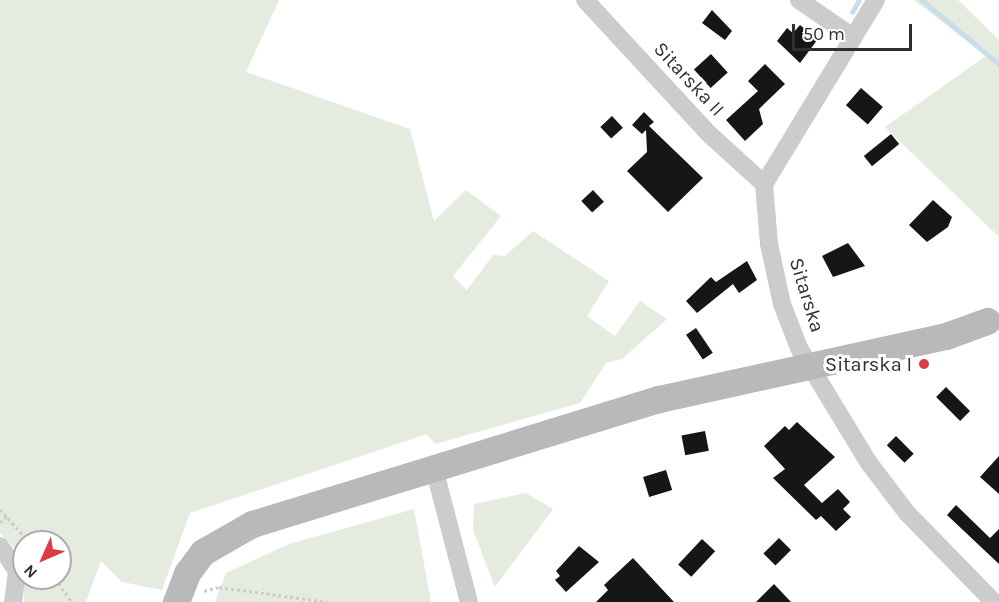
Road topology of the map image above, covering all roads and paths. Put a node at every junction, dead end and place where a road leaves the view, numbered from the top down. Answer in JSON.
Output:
{"nodes":[{"id":1,"x":585,"y":0,"type":"edge"},
{"id":2,"x":799,"y":0,"type":"edge"},
{"id":3,"x":876,"y":0,"type":"edge"},
{"id":4,"x":853,"y":37,"type":"junction"},
{"id":5,"x":764,"y":184,"type":"junction"},
{"id":6,"x":993,"y":320,"type":"edge"},
{"id":7,"x":805,"y":355,"type":"junction"},
{"id":8,"x":442,"y":466,"type":"junction"},
{"id":9,"x":0,"y":509,"type":"edge"},
{"id":10,"x":7,"y":516,"type":"junction"},
{"id":11,"x":0,"y":522,"type":"edge"},
{"id":12,"x":19,"y":530,"type":"edge"},
{"id":13,"x":0,"y":546,"type":"edge"},
{"id":14,"x":185,"y":600,"type":"edge"},
{"id":15,"x":13,"y":602,"type":"edge"},
{"id":16,"x":328,"y":602,"type":"edge"},
{"id":17,"x":469,"y":602,"type":"edge"},
{"id":18,"x":994,"y":602,"type":"edge"}],
"edges":[{"from":1,"to":5,"type":"street","name":"Sitarska II"},
{"from":2,"to":4,"type":"street"},
{"from":3,"to":4,"type":"street"},
{"from":4,"to":5,"type":"street"},
{"from":5,"to":7,"type":"street","name":"Sitarska"},
{"from":6,"to":7,"type":"street"},
{"from":7,"to":8,"type":"street"},
{"from":7,"to":18,"type":"street","name":"Sitarska"},
{"from":8,"to":14,"type":"street"},
{"from":8,"to":17,"type":"street"},
{"from":9,"to":10,"type":"path"},
{"from":10,"to":11,"type":"path"},
{"from":10,"to":12,"type":"path"},
{"from":13,"to":15,"type":"street"},
{"from":14,"to":16,"type":"path"}]}
